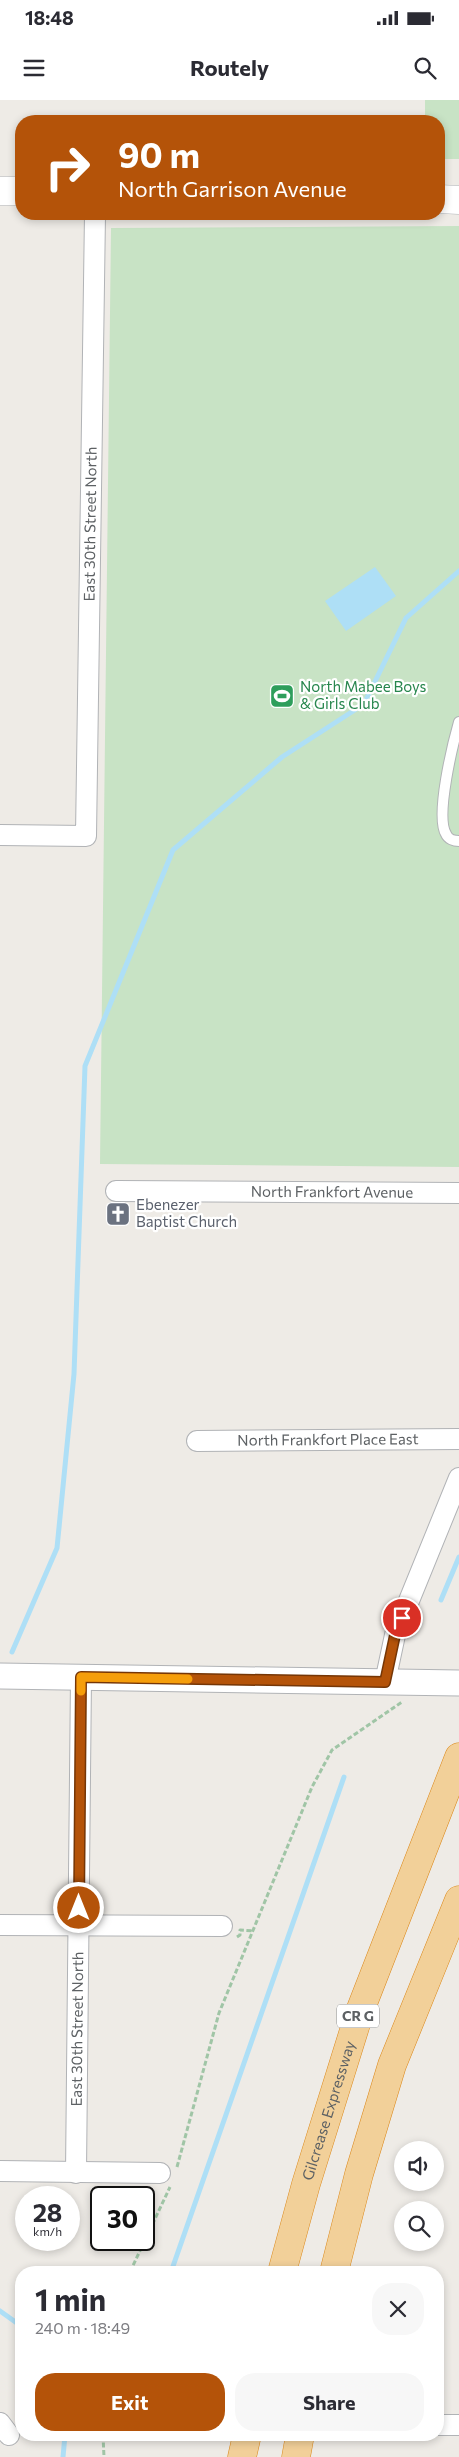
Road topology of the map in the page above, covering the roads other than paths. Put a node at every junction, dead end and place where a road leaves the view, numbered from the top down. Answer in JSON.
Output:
{"nodes":[{"id":1,"x":0,"y":191,"type":"edge"},
{"id":2,"x":15,"y":192,"type":"edge"},
{"id":3,"x":445,"y":199,"type":"edge"},
{"id":4,"x":459,"y":200,"type":"edge"},
{"id":5,"x":95,"y":220,"type":"edge"},
{"id":6,"x":459,"y":722,"type":"edge"},
{"id":7,"x":0,"y":835,"type":"edge"},
{"id":8,"x":459,"y":841,"type":"edge"},
{"id":9,"x":116,"y":1191,"type":"dead end"},
{"id":10,"x":459,"y":1193,"type":"edge"},
{"id":11,"x":459,"y":1439,"type":"edge"},
{"id":12,"x":197,"y":1441,"type":"dead end"},
{"id":13,"x":459,"y":1478,"type":"edge"},
{"id":14,"x":0,"y":1676,"type":"edge"},
{"id":15,"x":81,"y":1677,"type":"junction"},
{"id":16,"x":396,"y":1682,"type":"junction"},
{"id":17,"x":459,"y":1683,"type":"edge"},
{"id":18,"x":457,"y":1762,"type":"edge"},
{"id":19,"x":459,"y":1900,"type":"edge"},
{"id":20,"x":0,"y":1925,"type":"edge"},
{"id":21,"x":222,"y":1926,"type":"dead end"},
{"id":22,"x":79,"y":1927,"type":"junction"},
{"id":23,"x":0,"y":2171,"type":"edge"},
{"id":24,"x":76,"y":2173,"type":"junction"},
{"id":25,"x":169,"y":2177,"type":"road end"},
{"id":26,"x":284,"y":2266,"type":"edge"},
{"id":27,"x":336,"y":2266,"type":"edge"},
{"id":28,"x":444,"y":2425,"type":"edge"},
{"id":29,"x":459,"y":2425,"type":"edge"},
{"id":30,"x":246,"y":2441,"type":"edge"},
{"id":31,"x":299,"y":2441,"type":"edge"},
{"id":32,"x":242,"y":2457,"type":"edge"},
{"id":33,"x":296,"y":2457,"type":"edge"}],
"edges":[{"from":1,"to":2,"type":"main road"},
{"from":3,"to":4,"type":"main road"},
{"from":5,"to":7,"type":"street","name":"East 30th Street North"},
{"from":6,"to":8,"type":"lane"},
{"from":9,"to":10,"type":"street","name":"North Frankfort Avenue"},
{"from":11,"to":12,"type":"street","name":"North Frankfort Place East"},
{"from":13,"to":16,"type":"street"},
{"from":14,"to":15,"type":"street"},
{"from":15,"to":16,"type":"street"},
{"from":15,"to":22,"type":"street","name":"East 30th Street North"},
{"from":16,"to":17,"type":"street"},
{"from":18,"to":26,"type":"highway","name":"Gilcrease Expressway","number":"CR G"},
{"from":19,"to":27,"type":"highway"},
{"from":20,"to":22,"type":"street"},
{"from":21,"to":22,"type":"street"},
{"from":22,"to":24,"type":"street","name":"East 30th Street North"},
{"from":23,"to":24,"type":"street"},
{"from":24,"to":25,"type":"street"},
{"from":28,"to":29,"type":"street"},
{"from":30,"to":32,"type":"highway"},
{"from":31,"to":33,"type":"highway"}]}
